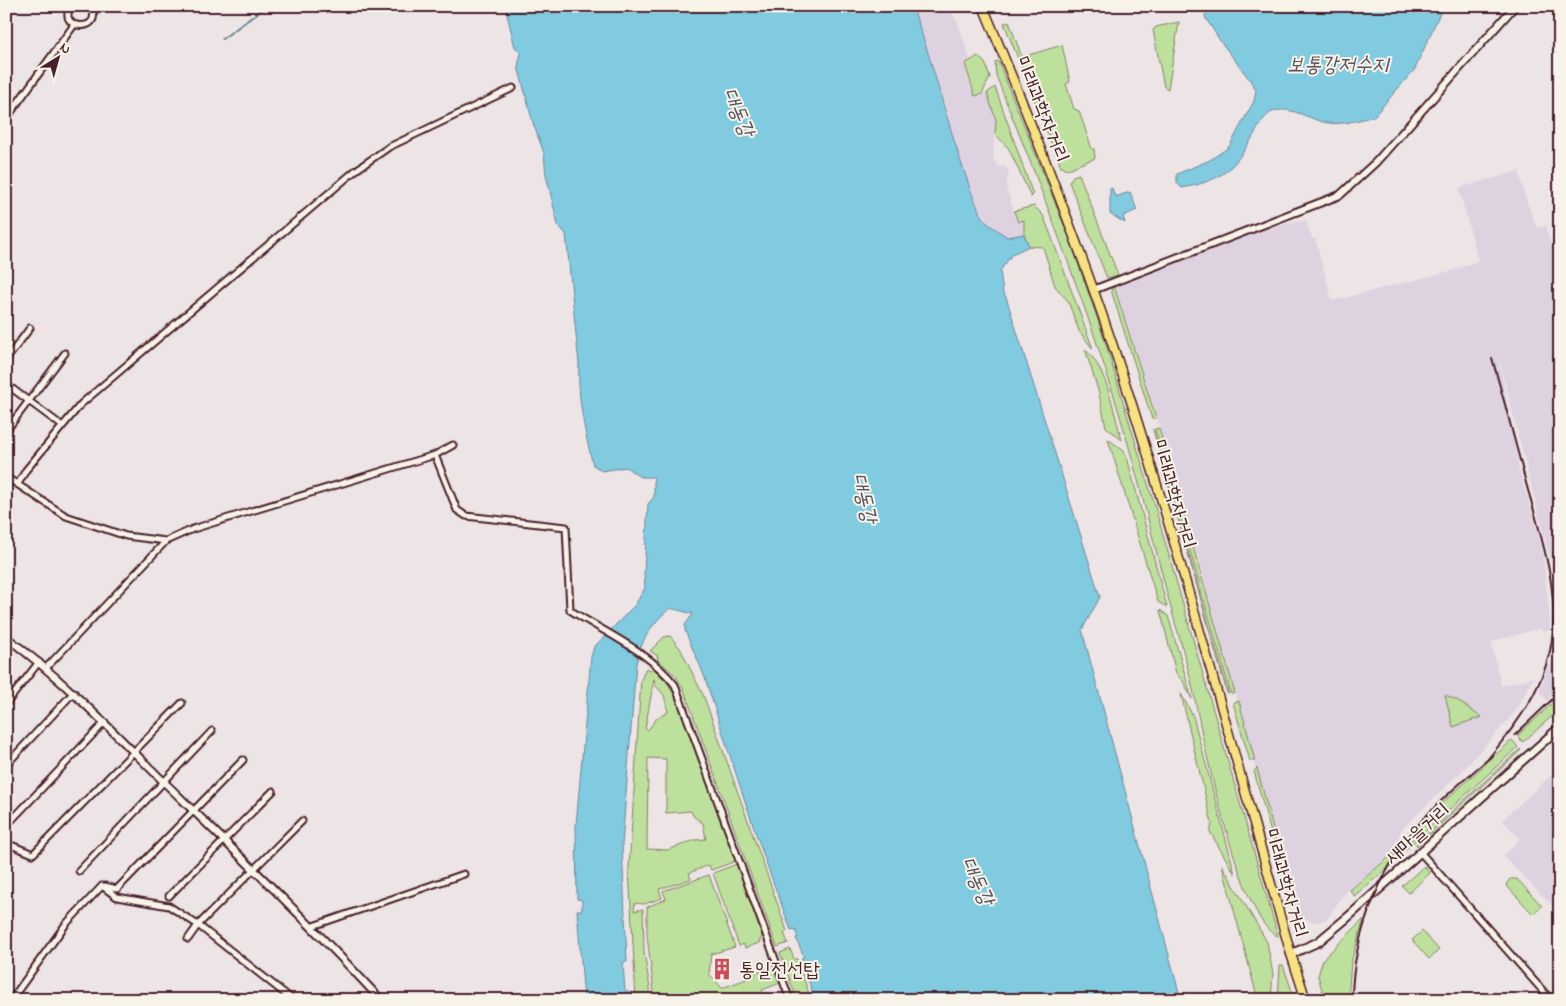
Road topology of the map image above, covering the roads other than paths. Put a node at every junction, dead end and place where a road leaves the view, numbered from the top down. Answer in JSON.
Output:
{"nodes":[{"id":1,"x":71,"y":6,"type":"edge"},
{"id":2,"x":90,"y":6,"type":"edge"},
{"id":3,"x":983,"y":6,"type":"edge"},
{"id":4,"x":1515,"y":6,"type":"edge"},
{"id":5,"x":74,"y":25,"type":"junction"},
{"id":6,"x":513,"y":88,"type":"dead end"},
{"id":7,"x":6,"y":120,"type":"edge"},
{"id":8,"x":1094,"y":290,"type":"junction"},
{"id":9,"x":30,"y":328,"type":"dead end"},
{"id":10,"x":65,"y":353,"type":"dead end"},
{"id":11,"x":6,"y":360,"type":"edge"},
{"id":12,"x":6,"y":384,"type":"edge"},
{"id":13,"x":29,"y":401,"type":"junction"},
{"id":14,"x":61,"y":425,"type":"junction"},
{"id":15,"x":6,"y":431,"type":"edge"},
{"id":16,"x":453,"y":445,"type":"dead end"},
{"id":17,"x":435,"y":455,"type":"junction"},
{"id":18,"x":6,"y":477,"type":"edge"},
{"id":19,"x":18,"y":484,"type":"junction"},
{"id":20,"x":166,"y":541,"type":"junction"},
{"id":21,"x":6,"y":638,"type":"edge"},
{"id":22,"x":40,"y":662,"type":"junction"},
{"id":23,"x":46,"y":668,"type":"junction"},
{"id":24,"x":74,"y":692,"type":"junction"},
{"id":25,"x":182,"y":703,"type":"dead end"},
{"id":26,"x":6,"y":704,"type":"edge"},
{"id":27,"x":105,"y":722,"type":"junction"},
{"id":28,"x":1560,"y":727,"type":"edge"},
{"id":29,"x":212,"y":731,"type":"dead end"},
{"id":30,"x":134,"y":752,"type":"junction"},
{"id":31,"x":243,"y":760,"type":"dead end"},
{"id":32,"x":6,"y":765,"type":"edge"},
{"id":33,"x":164,"y":782,"type":"junction"},
{"id":34,"x":273,"y":791,"type":"dead end"},
{"id":35,"x":194,"y":810,"type":"junction"},
{"id":36,"x":302,"y":821,"type":"dead end"},
{"id":37,"x":6,"y":826,"type":"edge"},
{"id":38,"x":224,"y":840,"type":"junction"},
{"id":39,"x":6,"y":843,"type":"edge"},
{"id":40,"x":1420,"y":852,"type":"junction"},
{"id":41,"x":254,"y":869,"type":"junction"},
{"id":42,"x":79,"y":871,"type":"dead end"},
{"id":43,"x":464,"y":874,"type":"dead end"},
{"id":44,"x":102,"y":886,"type":"junction"},
{"id":45,"x":169,"y":896,"type":"dead end"},
{"id":46,"x":198,"y":925,"type":"junction"},
{"id":47,"x":313,"y":926,"type":"junction"},
{"id":48,"x":188,"y":939,"type":"dead end"},
{"id":49,"x":1291,"y":954,"type":"junction"},
{"id":50,"x":11,"y":1000,"type":"edge"},
{"id":51,"x":293,"y":1000,"type":"edge"},
{"id":52,"x":381,"y":1000,"type":"edge"},
{"id":53,"x":790,"y":1000,"type":"edge"},
{"id":54,"x":1306,"y":1000,"type":"edge"},
{"id":55,"x":1551,"y":1000,"type":"edge"}],
"edges":[{"from":1,"to":5,"type":"street"},
{"from":2,"to":5,"type":"street"},
{"from":3,"to":8,"type":"main road","name":"미래과학자거리"},
{"from":4,"to":8,"type":"street"},
{"from":5,"to":7,"type":"street"},
{"from":6,"to":14,"type":"street"},
{"from":8,"to":49,"type":"main road","name":"미래과학자거리"},
{"from":9,"to":11,"type":"street"},
{"from":10,"to":13,"type":"street"},
{"from":12,"to":13,"type":"street"},
{"from":13,"to":14,"type":"street"},
{"from":13,"to":15,"type":"street"},
{"from":14,"to":19,"type":"street"},
{"from":16,"to":17,"type":"street"},
{"from":17,"to":20,"type":"street"},
{"from":17,"to":53,"type":"street"},
{"from":18,"to":19,"type":"street"},
{"from":19,"to":20,"type":"street"},
{"from":20,"to":23,"type":"street"},
{"from":21,"to":22,"type":"street"},
{"from":22,"to":23,"type":"street"},
{"from":22,"to":26,"type":"street"},
{"from":23,"to":24,"type":"street"},
{"from":24,"to":27,"type":"street"},
{"from":24,"to":32,"type":"street"},
{"from":25,"to":30,"type":"street"},
{"from":27,"to":30,"type":"street"},
{"from":27,"to":37,"type":"street"},
{"from":28,"to":40,"type":"main road","name":"새마을거리"},
{"from":29,"to":33,"type":"street"},
{"from":30,"to":33,"type":"street"},
{"from":30,"to":39,"type":"street"},
{"from":31,"to":35,"type":"street"},
{"from":33,"to":35,"type":"street"},
{"from":33,"to":42,"type":"street"},
{"from":34,"to":38,"type":"street"},
{"from":35,"to":38,"type":"street"},
{"from":35,"to":44,"type":"street"},
{"from":36,"to":41,"type":"street"},
{"from":38,"to":41,"type":"street"},
{"from":38,"to":45,"type":"street"},
{"from":40,"to":49,"type":"main road","name":"새마을거리"},
{"from":40,"to":55,"type":"street"},
{"from":41,"to":46,"type":"street"},
{"from":41,"to":47,"type":"street"},
{"from":43,"to":47,"type":"street"},
{"from":44,"to":46,"type":"street"},
{"from":44,"to":50,"type":"street"},
{"from":46,"to":48,"type":"street"},
{"from":46,"to":51,"type":"street"},
{"from":47,"to":52,"type":"street"},
{"from":49,"to":54,"type":"main road","name":"미래과학자거리"}]}
